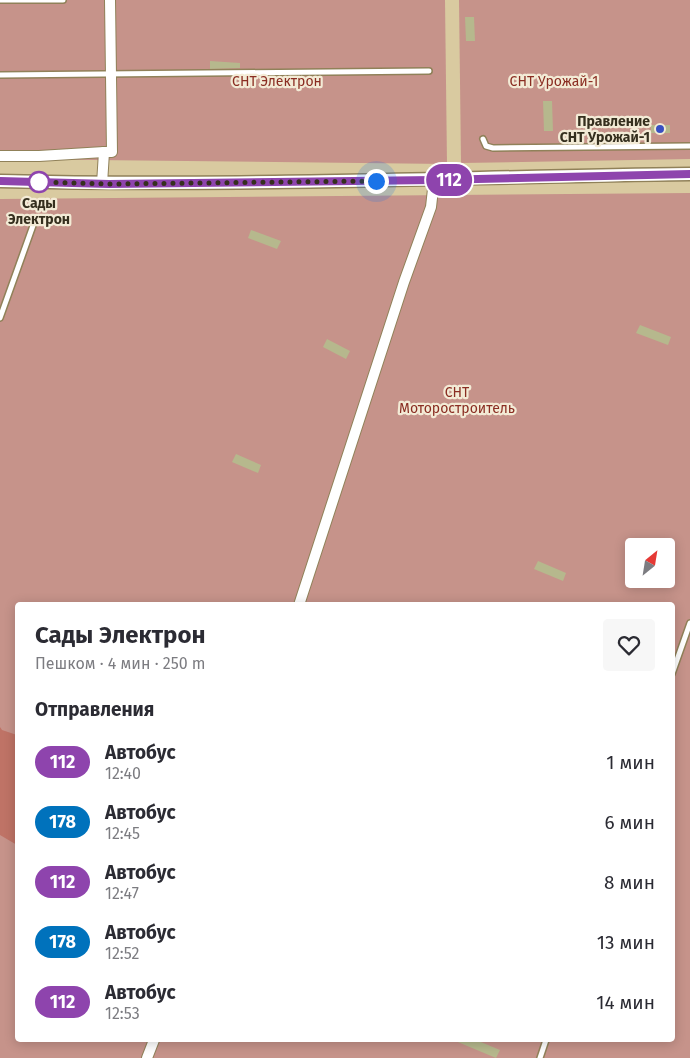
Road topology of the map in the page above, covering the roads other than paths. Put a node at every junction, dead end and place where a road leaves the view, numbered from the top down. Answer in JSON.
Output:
{"nodes":[{"id":1,"x":0,"y":0,"type":"edge"},
{"id":2,"x":63,"y":0,"type":"edge"},
{"id":3,"x":110,"y":0,"type":"edge"},
{"id":4,"x":429,"y":71,"type":"dead end"},
{"id":5,"x":111,"y":74,"type":"junction"},
{"id":6,"x":0,"y":75,"type":"edge"},
{"id":7,"x":483,"y":139,"type":"dead end"},
{"id":8,"x":690,"y":146,"type":"edge"},
{"id":9,"x":104,"y":152,"type":"junction"},
{"id":10,"x":0,"y":156,"type":"edge"},
{"id":11,"x":690,"y":174,"type":"edge"},
{"id":12,"x":434,"y":180,"type":"junction"},
{"id":13,"x":0,"y":181,"type":"edge"},
{"id":14,"x":102,"y":184,"type":"junction"},
{"id":15,"x":34,"y":220,"type":"dead end"},
{"id":16,"x":0,"y":318,"type":"edge"},
{"id":17,"x":299,"y":602,"type":"edge"},
{"id":18,"x":690,"y":623,"type":"edge"},
{"id":19,"x":675,"y":666,"type":"edge"},
{"id":20,"x":153,"y":1042,"type":"edge"},
{"id":21,"x":545,"y":1042,"type":"edge"},
{"id":22,"x":147,"y":1058,"type":"edge"},
{"id":23,"x":540,"y":1058,"type":"edge"}],
"edges":[{"from":1,"to":2,"type":"lane"},
{"from":3,"to":5,"type":"street"},
{"from":4,"to":5,"type":"lane"},
{"from":5,"to":6,"type":"lane"},
{"from":5,"to":9,"type":"street"},
{"from":7,"to":8,"type":"lane"},
{"from":9,"to":10,"type":"street"},
{"from":9,"to":14,"type":"street"},
{"from":11,"to":12,"type":"street"},
{"from":12,"to":14,"type":"street"},
{"from":12,"to":17,"type":"street"},
{"from":13,"to":14,"type":"street"},
{"from":15,"to":16,"type":"lane"},
{"from":18,"to":19,"type":"lane"},
{"from":20,"to":22,"type":"street"},
{"from":21,"to":23,"type":"lane"}]}
